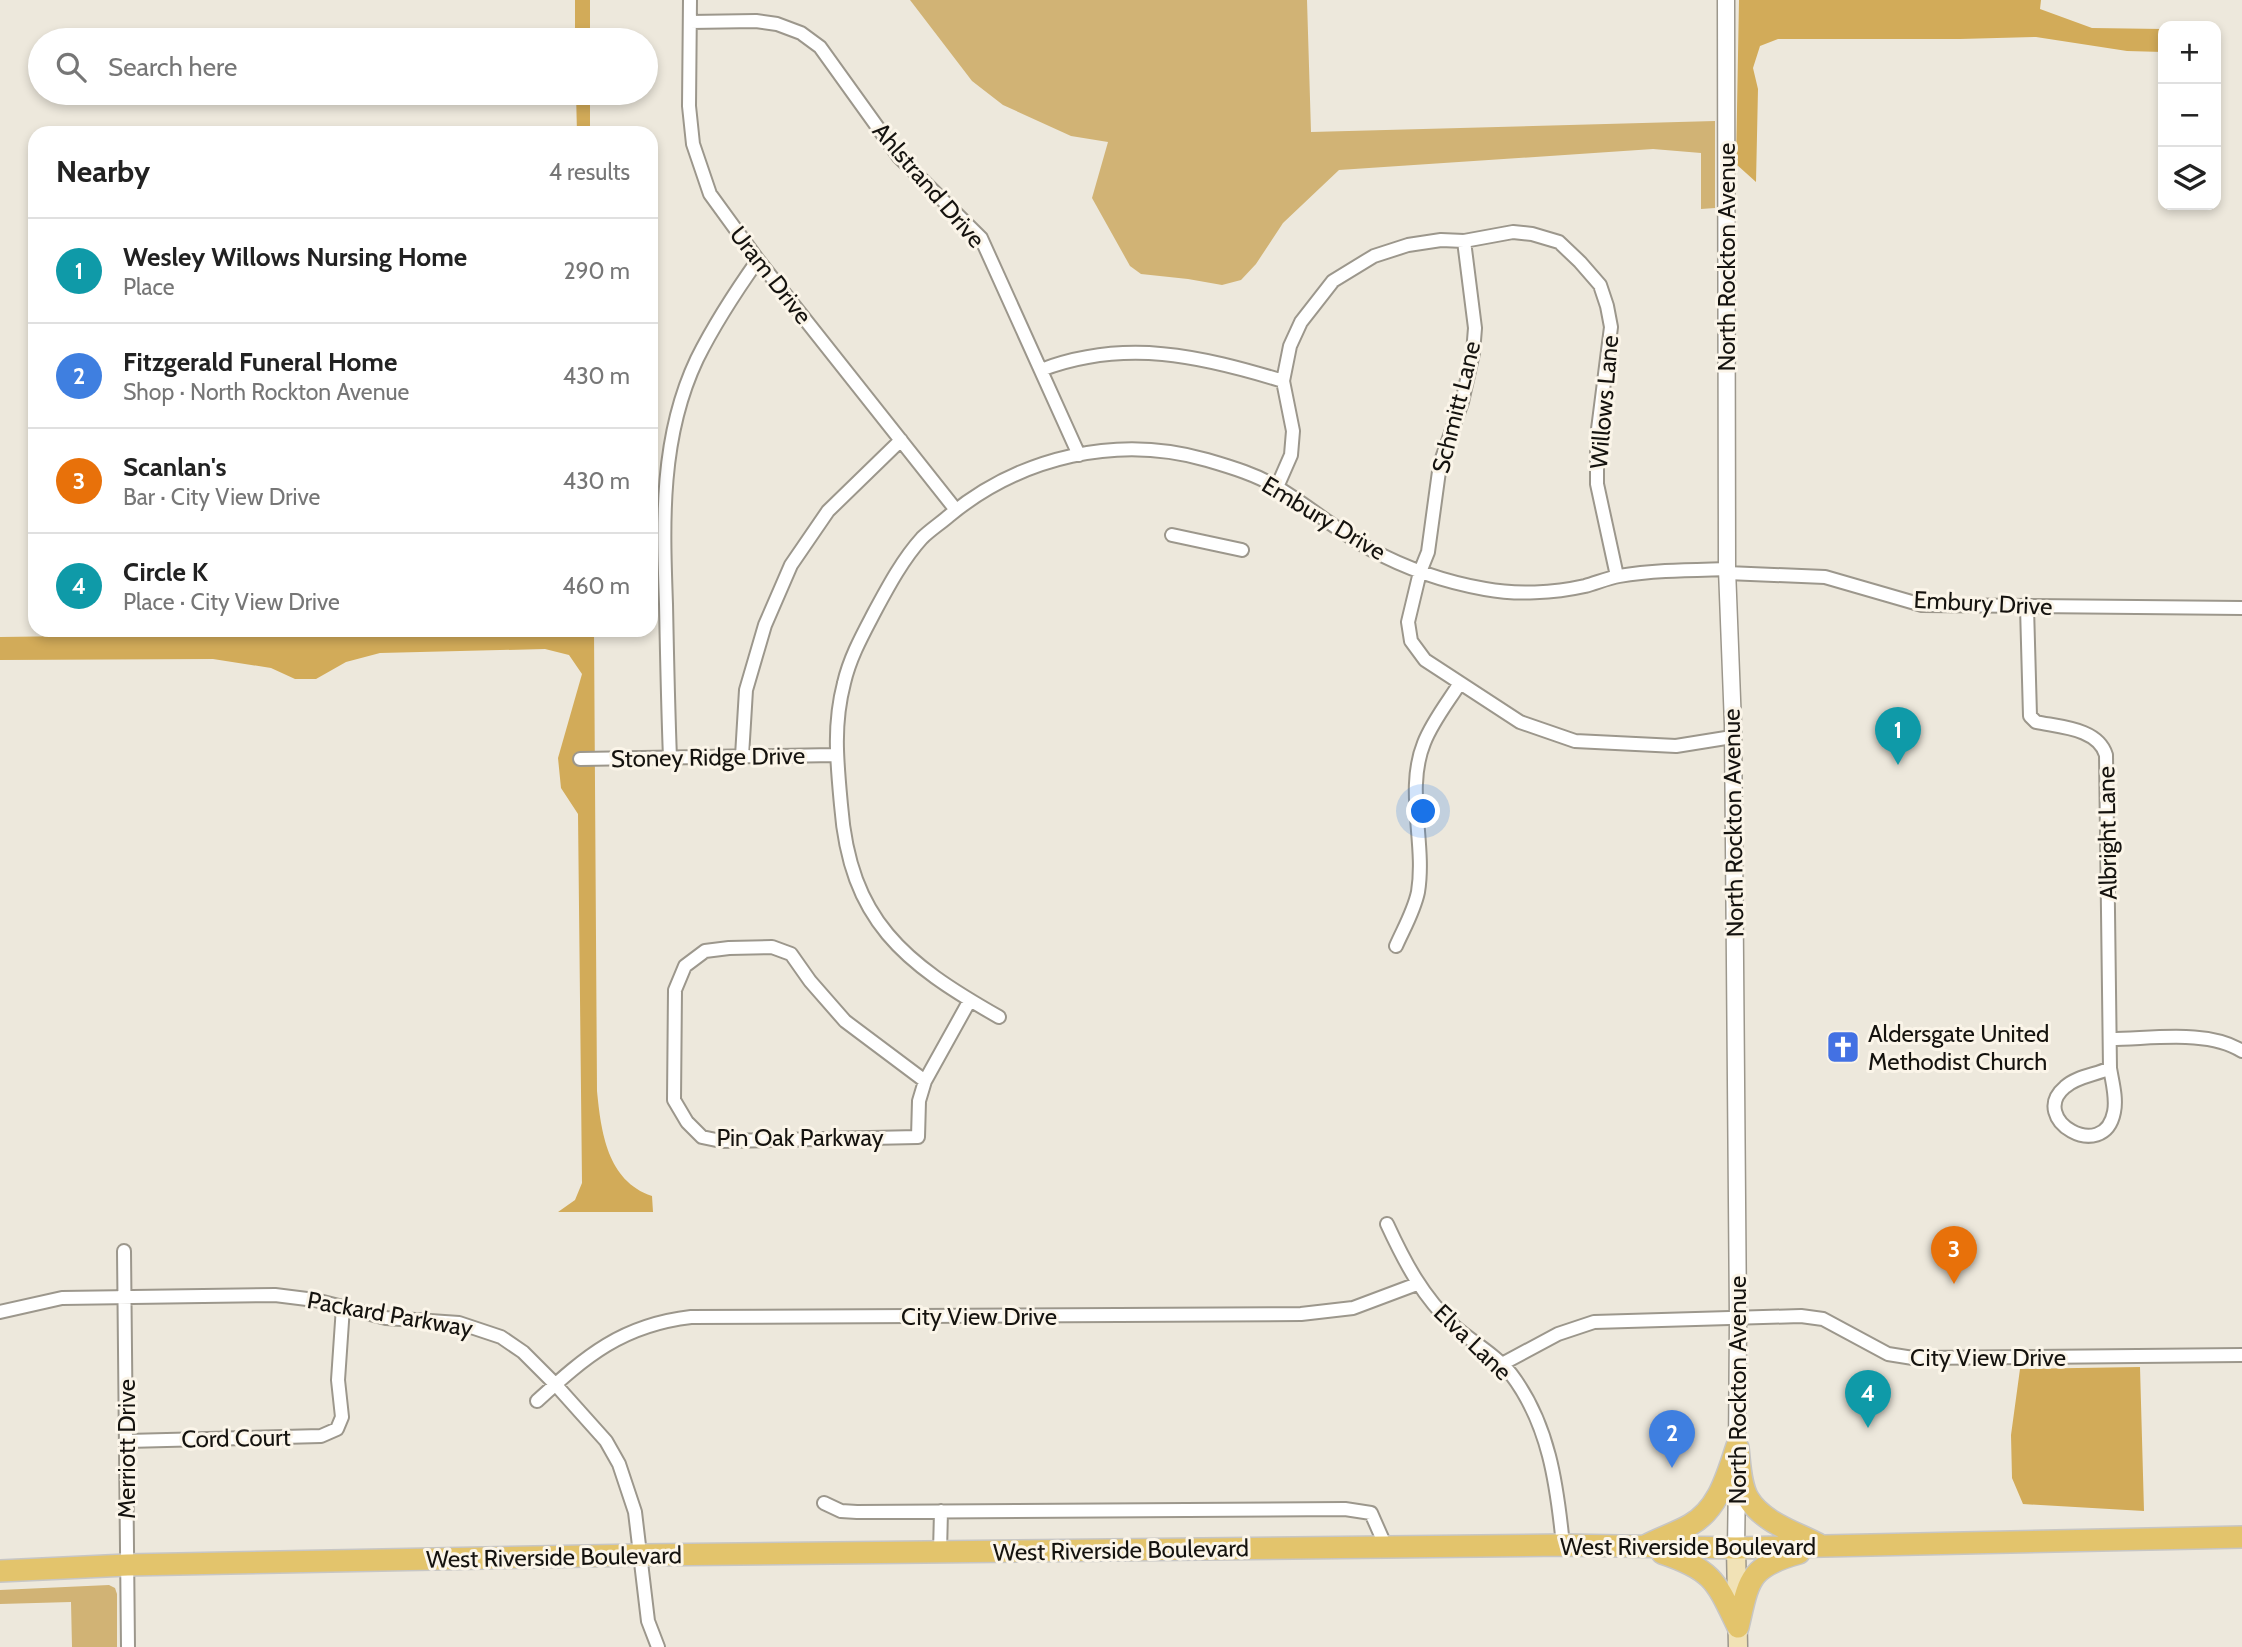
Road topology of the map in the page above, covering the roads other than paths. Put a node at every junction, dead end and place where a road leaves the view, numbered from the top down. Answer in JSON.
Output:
{"nodes":[{"id":1,"x":690,"y":0,"type":"edge"},
{"id":2,"x":1726,"y":0,"type":"edge"},
{"id":3,"x":690,"y":22,"type":"junction"},
{"id":4,"x":1464,"y":241,"type":"junction"},
{"id":5,"x":758,"y":260,"type":"junction"},
{"id":6,"x":1041,"y":370,"type":"junction"},
{"id":7,"x":1283,"y":381,"type":"junction"},
{"id":8,"x":901,"y":440,"type":"junction"},
{"id":9,"x":1079,"y":456,"type":"junction"},
{"id":10,"x":1277,"y":486,"type":"junction"},
{"id":11,"x":957,"y":510,"type":"junction"},
{"id":12,"x":1172,"y":535,"type":"dead end"},
{"id":13,"x":1242,"y":550,"type":"dead end"},
{"id":14,"x":1727,"y":571,"type":"junction"},
{"id":15,"x":1420,"y":572,"type":"junction"},
{"id":16,"x":1617,"y":576,"type":"junction"},
{"id":17,"x":2027,"y":607,"type":"junction"},
{"id":18,"x":2242,"y":608,"type":"edge"},
{"id":19,"x":1460,"y":683,"type":"junction"},
{"id":20,"x":1732,"y":737,"type":"junction"},
{"id":21,"x":835,"y":755,"type":"junction"},
{"id":22,"x":742,"y":756,"type":"junction"},
{"id":23,"x":670,"y":758,"type":"junction"},
{"id":24,"x":580,"y":760,"type":"dead end"},
{"id":25,"x":1396,"y":946,"type":"dead end"},
{"id":26,"x":970,"y":1000,"type":"junction"},
{"id":27,"x":999,"y":1017,"type":"dead end"},
{"id":28,"x":2111,"y":1039,"type":"junction"},
{"id":29,"x":2242,"y":1051,"type":"edge"},
{"id":30,"x":2110,"y":1068,"type":"junction"},
{"id":31,"x":925,"y":1080,"type":"junction"},
{"id":32,"x":1387,"y":1224,"type":"dead end"},
{"id":33,"x":124,"y":1251,"type":"dead end"},
{"id":34,"x":1417,"y":1284,"type":"junction"},
{"id":35,"x":125,"y":1298,"type":"junction"},
{"id":36,"x":343,"y":1307,"type":"junction"},
{"id":37,"x":0,"y":1312,"type":"edge"},
{"id":38,"x":1738,"y":1319,"type":"junction"},
{"id":39,"x":2242,"y":1355,"type":"edge"},
{"id":40,"x":1502,"y":1364,"type":"junction"},
{"id":41,"x":555,"y":1384,"type":"junction"},
{"id":42,"x":537,"y":1401,"type":"dead end"},
{"id":43,"x":127,"y":1441,"type":"junction"},
{"id":44,"x":1737,"y":1446,"type":"junction"},
{"id":45,"x":824,"y":1503,"type":"dead end"},
{"id":46,"x":941,"y":1511,"type":"junction"},
{"id":47,"x":2242,"y":1537,"type":"edge"},
{"id":48,"x":1563,"y":1545,"type":"junction"},
{"id":49,"x":1824,"y":1546,"type":"junction"},
{"id":50,"x":1386,"y":1547,"type":"junction"},
{"id":51,"x":1643,"y":1547,"type":"junction"},
{"id":52,"x":1736,"y":1548,"type":"junction"},
{"id":53,"x":940,"y":1552,"type":"junction"},
{"id":54,"x":640,"y":1555,"type":"junction"},
{"id":55,"x":127,"y":1566,"type":"junction"},
{"id":56,"x":0,"y":1571,"type":"edge"},
{"id":57,"x":1738,"y":1637,"type":"edge"},
{"id":58,"x":128,"y":1647,"type":"edge"},
{"id":59,"x":658,"y":1647,"type":"edge"}],
"edges":[{"from":1,"to":3,"type":"street","name":"Uram Drive"},
{"from":2,"to":14,"type":"street","name":"North Rockton Avenue"},
{"from":3,"to":5,"type":"street","name":"Uram Drive"},
{"from":3,"to":6,"type":"street","name":"Ahlstrand Drive"},
{"from":4,"to":7,"type":"street","name":"Willows Lane"},
{"from":4,"to":15,"type":"street","name":"Schmitt Lane"},
{"from":4,"to":16,"type":"street","name":"Willows Lane"},
{"from":5,"to":8,"type":"street","name":"Uram Drive"},
{"from":5,"to":23,"type":"street"},
{"from":6,"to":7,"type":"street"},
{"from":6,"to":9,"type":"street","name":"Ahlstrand Drive"},
{"from":7,"to":10,"type":"street","name":"Willows Lane"},
{"from":8,"to":11,"type":"street","name":"Uram Drive"},
{"from":8,"to":22,"type":"street"},
{"from":9,"to":10,"type":"street","name":"Embury Drive"},
{"from":9,"to":11,"type":"street","name":"Embury Drive"},
{"from":10,"to":15,"type":"street","name":"Embury Drive"},
{"from":11,"to":21,"type":"street","name":"Embury Drive"},
{"from":12,"to":13,"type":"street"},
{"from":14,"to":16,"type":"street","name":"Embury Drive"},
{"from":14,"to":17,"type":"street","name":"Embury Drive"},
{"from":14,"to":20,"type":"street","name":"North Rockton Avenue"},
{"from":15,"to":16,"type":"street","name":"Embury Drive"},
{"from":15,"to":19,"type":"street","name":"Schmitt Lane"},
{"from":17,"to":18,"type":"street","name":"Embury Drive"},
{"from":17,"to":28,"type":"street","name":"Albright Lane"},
{"from":19,"to":20,"type":"street","name":"Schmitt Lane"},
{"from":19,"to":25,"type":"street"},
{"from":20,"to":38,"type":"street","name":"North Rockton Avenue"},
{"from":21,"to":22,"type":"street","name":"Stoney Ridge Drive"},
{"from":21,"to":26,"type":"street","name":"Embury Drive"},
{"from":22,"to":23,"type":"street","name":"Stoney Ridge Drive"},
{"from":23,"to":24,"type":"street","name":"Stoney Ridge Drive"},
{"from":26,"to":27,"type":"street","name":"Embury Drive"},
{"from":26,"to":31,"type":"street"},
{"from":28,"to":29,"type":"street"},
{"from":28,"to":30,"type":"street","name":"Albright Lane"},
{"from":30,"to":30,"type":"street","name":"Albright Lane"},
{"from":31,"to":31,"type":"street","name":"Pin Oak Parkway"},
{"from":32,"to":34,"type":"street","name":"Elva Lane"},
{"from":33,"to":35,"type":"street","name":"Merriott Drive"},
{"from":34,"to":40,"type":"street","name":"Elva Lane"},
{"from":34,"to":41,"type":"street","name":"City View Drive"},
{"from":35,"to":36,"type":"street","name":"Packard Parkway"},
{"from":35,"to":37,"type":"street","name":"Packard Parkway"},
{"from":35,"to":43,"type":"street","name":"Merriott Drive"},
{"from":36,"to":41,"type":"street","name":"Packard Parkway"},
{"from":36,"to":43,"type":"street","name":"Cord Court"},
{"from":38,"to":39,"type":"street","name":"City View Drive"},
{"from":38,"to":40,"type":"street","name":"City View Drive"},
{"from":38,"to":44,"type":"street","name":"North Rockton Avenue"},
{"from":40,"to":48,"type":"street","name":"Elva Lane"},
{"from":41,"to":42,"type":"street","name":"City View Drive"},
{"from":41,"to":54,"type":"street","name":"Packard Parkway"},
{"from":43,"to":55,"type":"street","name":"Merriott Drive"},
{"from":44,"to":49,"type":"main road"},
{"from":44,"to":51,"type":"main road"},
{"from":44,"to":52,"type":"street","name":"North Rockton Avenue"},
{"from":45,"to":46,"type":"street"},
{"from":46,"to":50,"type":"street"},
{"from":46,"to":53,"type":"street"},
{"from":47,"to":49,"type":"main road","name":"West Riverside Boulevard"},
{"from":48,"to":50,"type":"main road","name":"West Riverside Boulevard"},
{"from":48,"to":51,"type":"main road","name":"West Riverside Boulevard"},
{"from":49,"to":52,"type":"main road","name":"West Riverside Boulevard"},
{"from":49,"to":57,"type":"main road"},
{"from":50,"to":53,"type":"main road","name":"West Riverside Boulevard"},
{"from":51,"to":52,"type":"main road","name":"West Riverside Boulevard"},
{"from":51,"to":57,"type":"main road"},
{"from":52,"to":57,"type":"main road","name":"North Rockton Avenue"},
{"from":53,"to":54,"type":"main road","name":"West Riverside Boulevard"},
{"from":54,"to":55,"type":"main road","name":"West Riverside Boulevard"},
{"from":54,"to":59,"type":"street","name":"Packard Parkway"},
{"from":55,"to":56,"type":"main road","name":"West Riverside Boulevard"},
{"from":55,"to":58,"type":"street","name":"Merriott Drive"}]}
